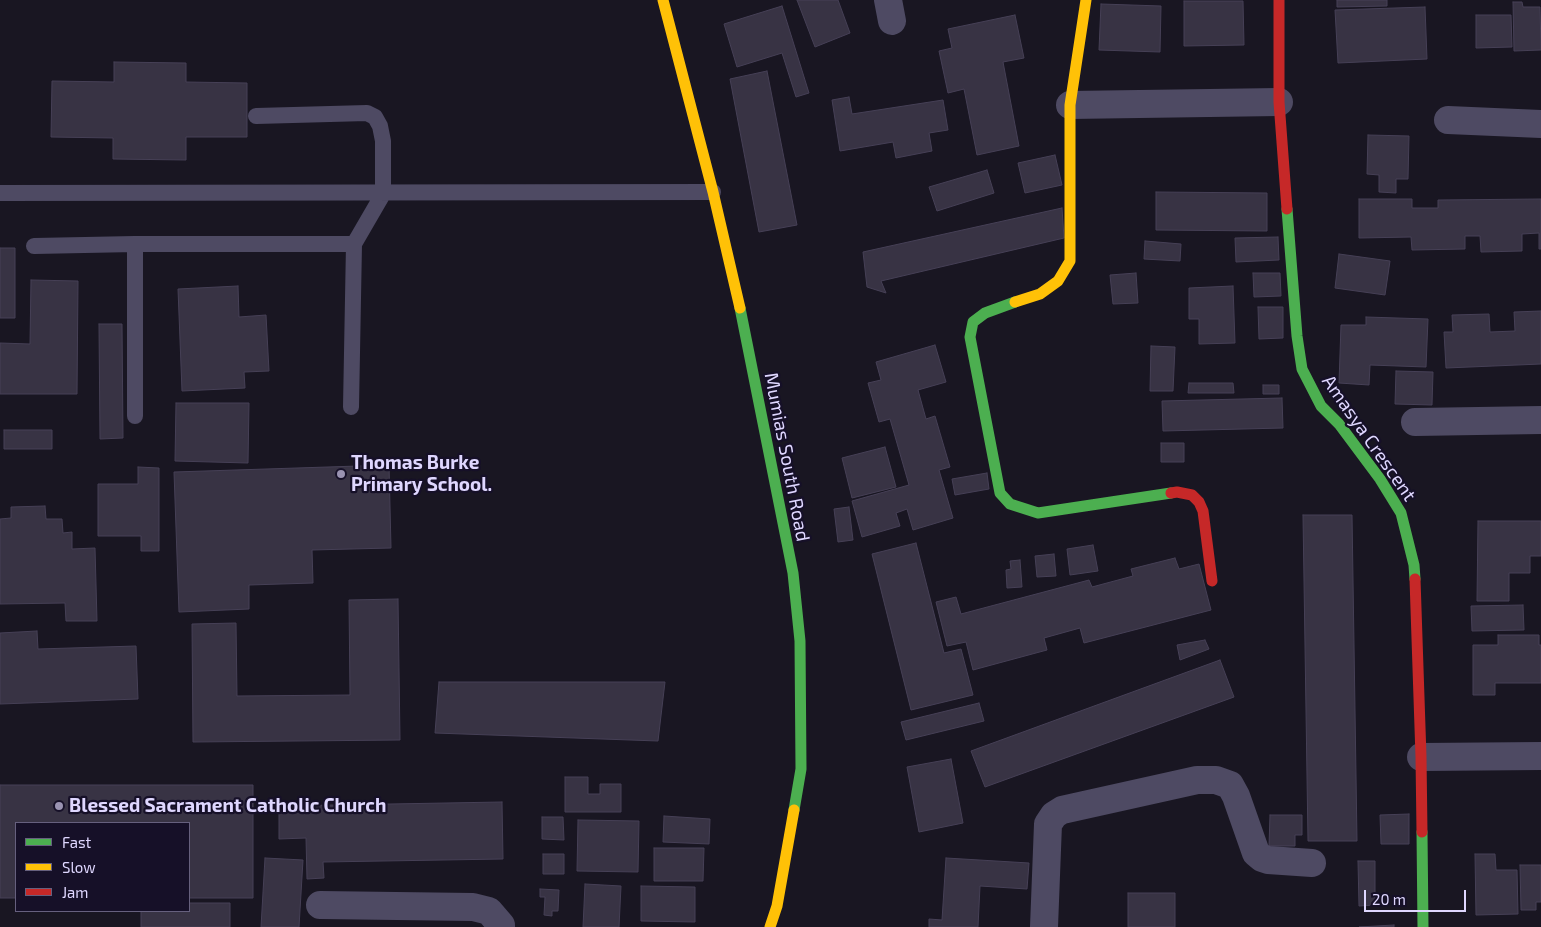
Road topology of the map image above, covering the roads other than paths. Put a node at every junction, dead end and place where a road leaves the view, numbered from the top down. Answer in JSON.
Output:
{"nodes":[{"id":1,"x":662,"y":0,"type":"edge"},
{"id":2,"x":1086,"y":0,"type":"edge"},
{"id":3,"x":1278,"y":0,"type":"edge"},
{"id":4,"x":1279,"y":102,"type":"junction"},
{"id":5,"x":1070,"y":105,"type":"junction"},
{"id":6,"x":256,"y":116,"type":"dead end"},
{"id":7,"x":1448,"y":120,"type":"dead end"},
{"id":8,"x":1541,"y":124,"type":"edge"},
{"id":9,"x":712,"y":192,"type":"junction"},
{"id":10,"x":0,"y":193,"type":"edge"},
{"id":11,"x":383,"y":194,"type":"junction"},
{"id":12,"x":135,"y":244,"type":"junction"},
{"id":13,"x":354,"y":244,"type":"junction"},
{"id":14,"x":34,"y":246,"type":"dead end"},
{"id":15,"x":351,"y":407,"type":"dead end"},
{"id":16,"x":136,"y":416,"type":"dead end"},
{"id":17,"x":1541,"y":420,"type":"edge"},
{"id":18,"x":1415,"y":422,"type":"dead end"},
{"id":19,"x":1212,"y":581,"type":"dead end"},
{"id":20,"x":1541,"y":756,"type":"edge"},
{"id":21,"x":1421,"y":757,"type":"junction"},
{"id":22,"x":1312,"y":863,"type":"dead end"},
{"id":23,"x":320,"y":905,"type":"dead end"},
{"id":24,"x":411,"y":917,"type":"edge"},
{"id":25,"x":501,"y":927,"type":"edge"},
{"id":26,"x":770,"y":927,"type":"edge"},
{"id":27,"x":1044,"y":927,"type":"edge"},
{"id":28,"x":1423,"y":927,"type":"edge"}],
"edges":[{"from":1,"to":9,"type":"street","name":"Mumias South Road"},
{"from":2,"to":5,"type":"street"},
{"from":3,"to":4,"type":"street","name":"Amasya Crescent"},
{"from":4,"to":5,"type":"street"},
{"from":4,"to":21,"type":"street","name":"Amasya Crescent"},
{"from":5,"to":19,"type":"street"},
{"from":6,"to":11,"type":"lane"},
{"from":7,"to":8,"type":"street"},
{"from":9,"to":11,"type":"lane"},
{"from":9,"to":26,"type":"street","name":"Mumias South Road"},
{"from":10,"to":11,"type":"lane"},
{"from":11,"to":13,"type":"lane"},
{"from":12,"to":13,"type":"lane"},
{"from":12,"to":14,"type":"lane"},
{"from":12,"to":16,"type":"lane"},
{"from":13,"to":15,"type":"lane"},
{"from":17,"to":18,"type":"street"},
{"from":20,"to":21,"type":"street"},
{"from":21,"to":28,"type":"street","name":"Amasya Crescent"},
{"from":22,"to":27,"type":"street"},
{"from":23,"to":24,"type":"street"},
{"from":24,"to":25,"type":"street"}]}
